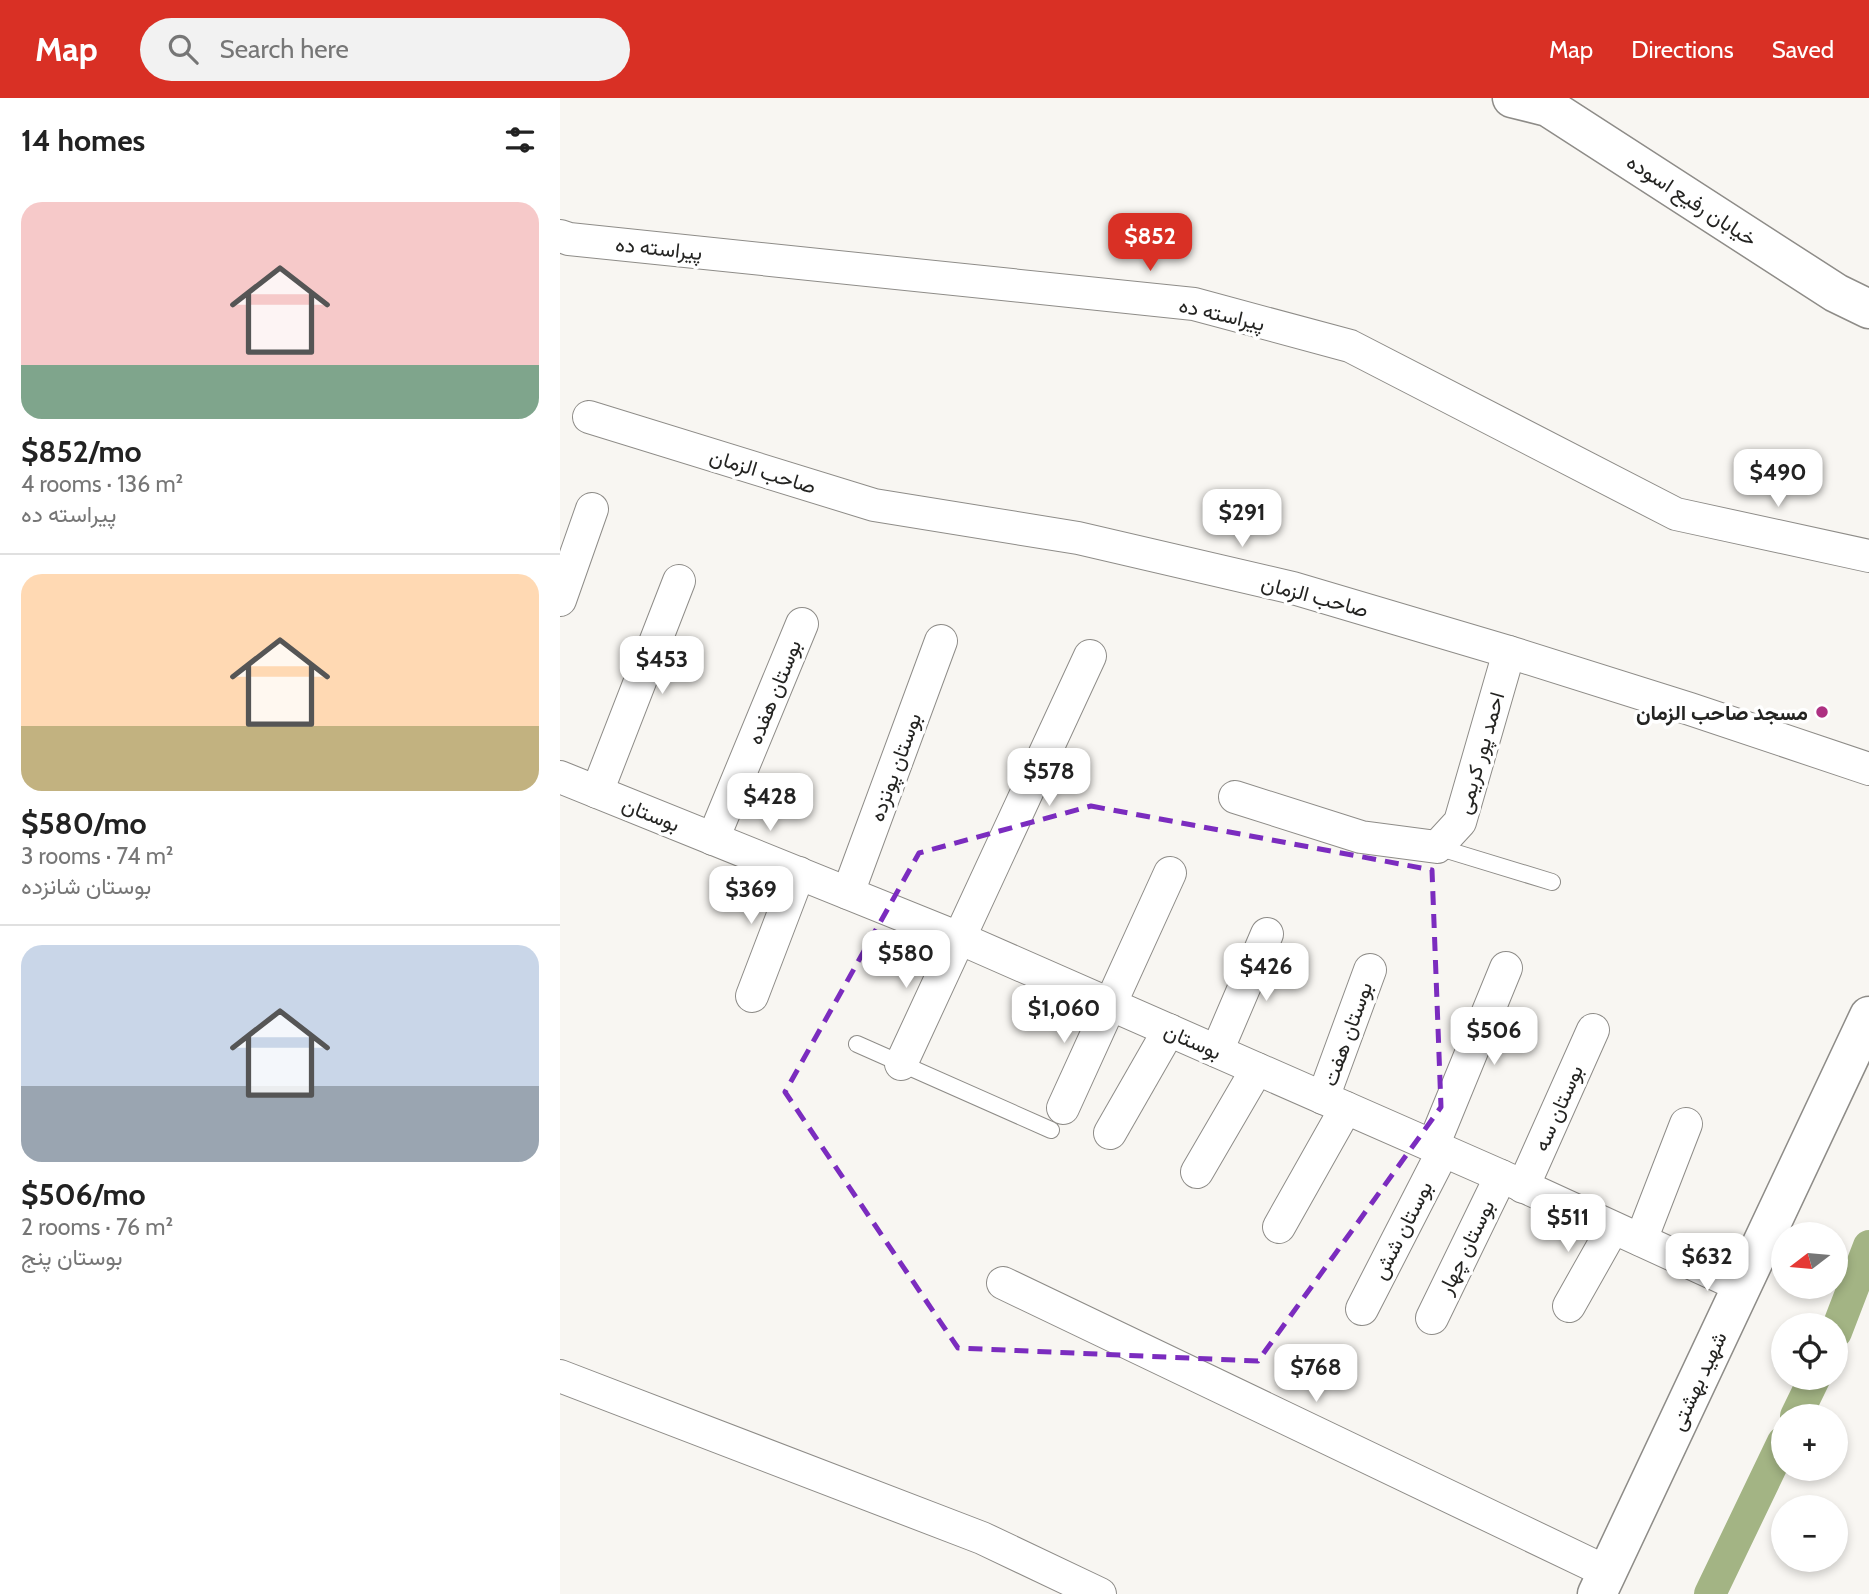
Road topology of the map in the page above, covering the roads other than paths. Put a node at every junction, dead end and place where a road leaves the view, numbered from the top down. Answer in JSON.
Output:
{"nodes":[{"id":1,"x":1512,"y":98,"type":"edge"},
{"id":2,"x":560,"y":236,"type":"edge"},
{"id":3,"x":1869,"y":309,"type":"edge"},
{"id":4,"x":589,"y":417,"type":"dead end"},
{"id":5,"x":592,"y":509,"type":"dead end"},
{"id":6,"x":1869,"y":556,"type":"edge"},
{"id":7,"x":679,"y":581,"type":"dead end"},
{"id":8,"x":560,"y":600,"type":"edge"},
{"id":9,"x":802,"y":624,"type":"dead end"},
{"id":10,"x":941,"y":641,"type":"dead end"},
{"id":11,"x":1508,"y":652,"type":"junction"},
{"id":12,"x":1090,"y":656,"type":"dead end"},
{"id":13,"x":1869,"y":769,"type":"edge"},
{"id":14,"x":560,"y":777,"type":"edge"},
{"id":15,"x":597,"y":792,"type":"junction"},
{"id":16,"x":1235,"y":797,"type":"dead end"},
{"id":17,"x":713,"y":839,"type":"junction"},
{"id":18,"x":1437,"y":847,"type":"junction"},
{"id":19,"x":799,"y":873,"type":"junction"},
{"id":20,"x":1170,"y":873,"type":"dead end"},
{"id":21,"x":1552,"y":883,"type":"dead end"},
{"id":22,"x":848,"y":893,"type":"junction"},
{"id":23,"x":1267,"y":934,"type":"dead end"},
{"id":24,"x":959,"y":938,"type":"junction"},
{"id":25,"x":1506,"y":968,"type":"dead end"},
{"id":26,"x":1370,"y":970,"type":"dead end"},
{"id":27,"x":752,"y":996,"type":"dead end"},
{"id":28,"x":1112,"y":1005,"type":"junction"},
{"id":29,"x":1869,"y":1016,"type":"edge"},
{"id":30,"x":1169,"y":1030,"type":"junction"},
{"id":31,"x":1594,"y":1030,"type":"dead end"},
{"id":32,"x":857,"y":1044,"type":"dead end"},
{"id":33,"x":1217,"y":1051,"type":"junction"},
{"id":34,"x":901,"y":1064,"type":"junction"},
{"id":35,"x":1257,"y":1069,"type":"junction"},
{"id":36,"x":1334,"y":1103,"type":"junction"},
{"id":37,"x":1057,"y":1119,"type":"joint"},
{"id":38,"x":1686,"y":1124,"type":"dead end"},
{"id":39,"x":1110,"y":1133,"type":"dead end"},
{"id":40,"x":1438,"y":1148,"type":"junction"},
{"id":41,"x":1197,"y":1172,"type":"dead end"},
{"id":42,"x":1512,"y":1181,"type":"junction"},
{"id":43,"x":1279,"y":1227,"type":"dead end"},
{"id":44,"x":1627,"y":1234,"type":"junction"},
{"id":45,"x":1003,"y":1283,"type":"dead end"},
{"id":46,"x":1743,"y":1287,"type":"junction"},
{"id":47,"x":1569,"y":1306,"type":"dead end"},
{"id":48,"x":1362,"y":1309,"type":"dead end"},
{"id":49,"x":1432,"y":1318,"type":"dead end"},
{"id":50,"x":560,"y":1377,"type":"edge"},
{"id":51,"x":1602,"y":1583,"type":"edge"},
{"id":52,"x":1100,"y":1594,"type":"edge"}],
"edges":[{"from":1,"to":3,"type":"main road","name":"خیابان رفیع اسوده"},
{"from":2,"to":6,"type":"street","name":"پیراسته ده"},
{"from":4,"to":11,"type":"street","name":"صاحب الزمان"},
{"from":5,"to":8,"type":"street"},
{"from":7,"to":15,"type":"street"},
{"from":9,"to":17,"type":"street","name":"بوستان هفده"},
{"from":10,"to":22,"type":"street","name":"بوستان پونزده"},
{"from":11,"to":13,"type":"street","name":"صاحب الزمان"},
{"from":11,"to":18,"type":"street","name":"احمد پور کریمی"},
{"from":12,"to":24,"type":"street"},
{"from":14,"to":15,"type":"street","name":"بوستان"},
{"from":15,"to":17,"type":"street","name":"بوستان"},
{"from":16,"to":18,"type":"street"},
{"from":17,"to":19,"type":"street","name":"بوستان"},
{"from":18,"to":21,"type":"lane"},
{"from":19,"to":22,"type":"street","name":"بوستان"},
{"from":19,"to":27,"type":"street"},
{"from":20,"to":28,"type":"street"},
{"from":22,"to":24,"type":"street","name":"بوستان"},
{"from":23,"to":33,"type":"street"},
{"from":24,"to":28,"type":"street","name":"بوستان"},
{"from":24,"to":34,"type":"street"},
{"from":25,"to":40,"type":"street","name":"بوستان شش"},
{"from":26,"to":36,"type":"street","name":"بوستان هفت"},
{"from":28,"to":30,"type":"street","name":"بوستان"},
{"from":28,"to":37,"type":"street"},
{"from":29,"to":46,"type":"main road","name":"شهید بهشتی"},
{"from":30,"to":33,"type":"street","name":"بوستان"},
{"from":30,"to":39,"type":"street"},
{"from":31,"to":42,"type":"street","name":"بوستان سه"},
{"from":32,"to":34,"type":"lane"},
{"from":33,"to":35,"type":"street","name":"بوستان"},
{"from":34,"to":37,"type":"lane"},
{"from":35,"to":36,"type":"street","name":"بوستان"},
{"from":35,"to":41,"type":"street"},
{"from":36,"to":40,"type":"street","name":"بوستان"},
{"from":36,"to":43,"type":"street","name":"بوستان هفت"},
{"from":38,"to":44,"type":"street"},
{"from":40,"to":42,"type":"street","name":"بوستان"},
{"from":40,"to":48,"type":"street","name":"بوستان شش"},
{"from":42,"to":44,"type":"street","name":"بوستان"},
{"from":42,"to":49,"type":"street","name":"بوستان چهار"},
{"from":44,"to":46,"type":"street","name":"بوستان"},
{"from":44,"to":47,"type":"street"},
{"from":45,"to":51,"type":"street"},
{"from":46,"to":51,"type":"main road","name":"شهید بهشتی"},
{"from":50,"to":52,"type":"street"}]}
